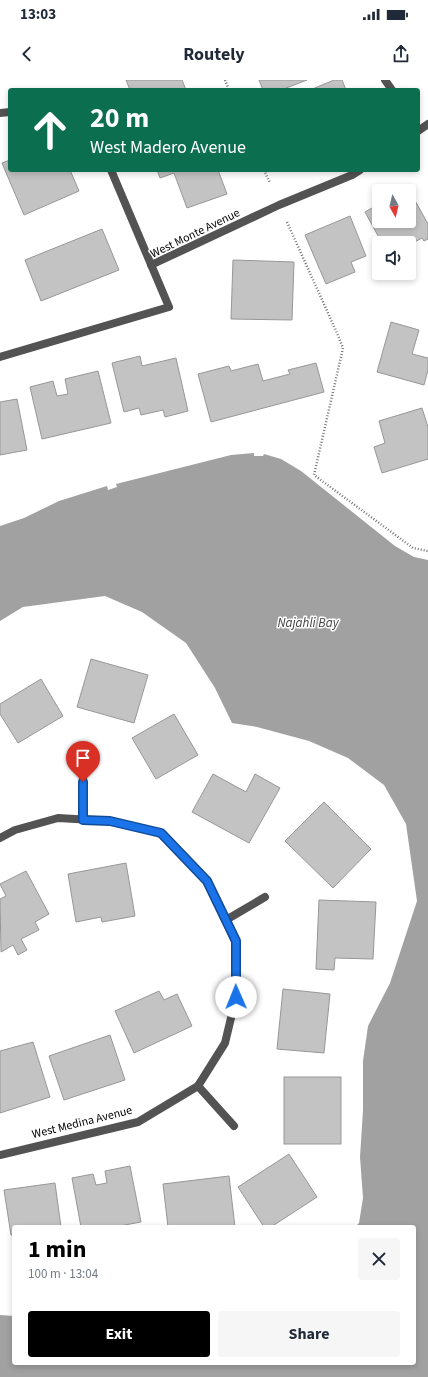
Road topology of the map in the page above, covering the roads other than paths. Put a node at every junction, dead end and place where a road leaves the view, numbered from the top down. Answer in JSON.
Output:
{"nodes":[{"id":1,"x":112,"y":172,"type":"edge"},
{"id":2,"x":357,"y":172,"type":"edge"},
{"id":3,"x":151,"y":265,"type":"junction"},
{"id":4,"x":0,"y":357,"type":"edge"},
{"id":5,"x":83,"y":758,"type":"dead end"},
{"id":6,"x":83,"y":820,"type":"junction"},
{"id":7,"x":0,"y":838,"type":"edge"},
{"id":8,"x":265,"y":897,"type":"dead end"},
{"id":9,"x":226,"y":920,"type":"junction"},
{"id":10,"x":198,"y":1086,"type":"junction"},
{"id":11,"x":234,"y":1126,"type":"dead end"},
{"id":12,"x":0,"y":1155,"type":"edge"}],
"edges":[{"from":1,"to":3,"type":"street"},
{"from":2,"to":3,"type":"street","name":"West Monte Avenue"},
{"from":3,"to":4,"type":"street","name":"West Monte Avenue"},
{"from":5,"to":6,"type":"street"},
{"from":6,"to":7,"type":"street"},
{"from":6,"to":9,"type":"street"},
{"from":8,"to":9,"type":"street"},
{"from":9,"to":10,"type":"street","name":"West Medina Avenue"},
{"from":10,"to":11,"type":"street"},
{"from":10,"to":12,"type":"street","name":"West Medina Avenue"}]}
